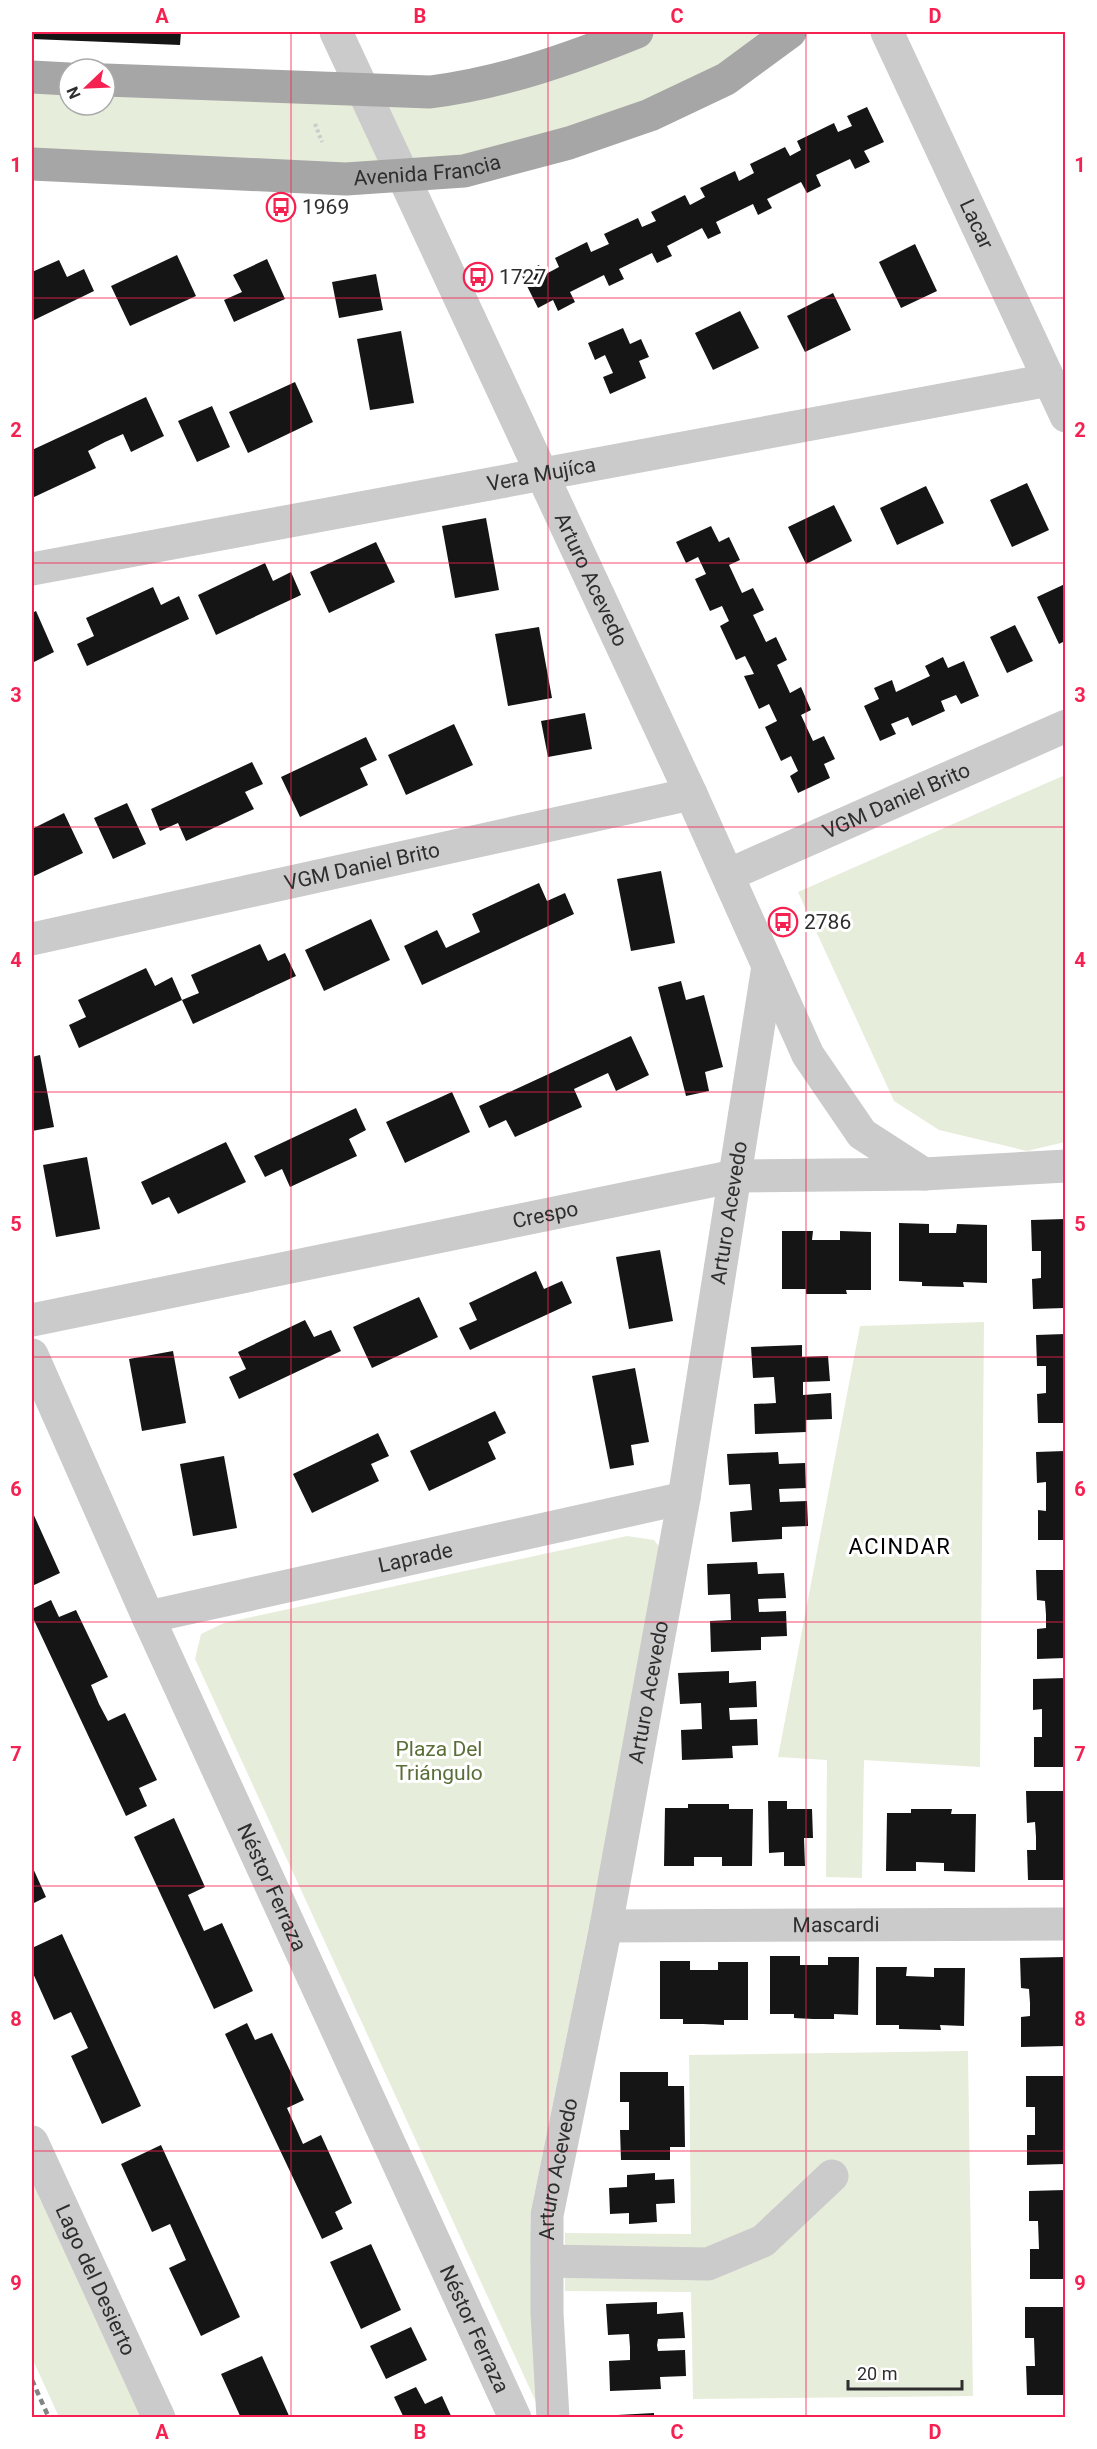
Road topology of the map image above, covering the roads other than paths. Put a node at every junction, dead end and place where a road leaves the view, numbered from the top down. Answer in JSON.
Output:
{"nodes":[{"id":1,"x":336,"y":32,"type":"edge"},
{"id":2,"x":637,"y":32,"type":"edge"},
{"id":3,"x":790,"y":32,"type":"edge"},
{"id":4,"x":887,"y":32,"type":"edge"},
{"id":5,"x":32,"y":77,"type":"edge"},
{"id":6,"x":57,"y":78,"type":"edge"},
{"id":7,"x":117,"y":80,"type":"edge"},
{"id":8,"x":364,"y":90,"type":"junction"},
{"id":9,"x":32,"y":164,"type":"edge"},
{"id":10,"x":403,"y":176,"type":"junction"},
{"id":11,"x":1050,"y":380,"type":"junction"},
{"id":12,"x":1065,"y":416,"type":"edge"},
{"id":13,"x":543,"y":475,"type":"junction"},
{"id":14,"x":32,"y":569,"type":"edge"},
{"id":15,"x":1065,"y":726,"type":"edge"},
{"id":16,"x":691,"y":794,"type":"junction"},
{"id":17,"x":728,"y":875,"type":"junction"},
{"id":18,"x":32,"y":939,"type":"edge"},
{"id":19,"x":768,"y":966,"type":"junction"},
{"id":20,"x":1065,"y":1166,"type":"edge"},
{"id":21,"x":924,"y":1174,"type":"junction"},
{"id":22,"x":735,"y":1176,"type":"junction"},
{"id":23,"x":32,"y":1320,"type":"edge"},
{"id":24,"x":32,"y":1355,"type":"edge"},
{"id":25,"x":684,"y":1498,"type":"junction"},
{"id":26,"x":148,"y":1617,"type":"junction"},
{"id":27,"x":1065,"y":1924,"type":"edge"},
{"id":28,"x":606,"y":1926,"type":"junction"},
{"id":29,"x":32,"y":2142,"type":"edge"},
{"id":30,"x":832,"y":2176,"type":"dead end"},
{"id":31,"x":547,"y":2261,"type":"junction"},
{"id":32,"x":159,"y":2418,"type":"edge"},
{"id":33,"x":514,"y":2418,"type":"edge"},
{"id":34,"x":553,"y":2418,"type":"edge"}],
"edges":[{"from":1,"to":8,"type":"street","name":"Arturo Acevedo"},
{"from":2,"to":8,"type":"main road"},
{"from":3,"to":10,"type":"main road","name":"Avenida Francia"},
{"from":4,"to":11,"type":"street","name":"Lacar"},
{"from":5,"to":6,"type":"main road"},
{"from":7,"to":8,"type":"main road"},
{"from":8,"to":10,"type":"street","name":"Arturo Acevedo"},
{"from":9,"to":10,"type":"main road","name":"Avenida Francia"},
{"from":10,"to":13,"type":"street","name":"Arturo Acevedo"},
{"from":11,"to":12,"type":"street","name":"Lacar"},
{"from":11,"to":13,"type":"street","name":"Vera Mujíca"},
{"from":13,"to":14,"type":"street","name":"Vera Mujíca"},
{"from":13,"to":16,"type":"street","name":"Arturo Acevedo"},
{"from":15,"to":17,"type":"street","name":"VGM Daniel Brito"},
{"from":16,"to":17,"type":"street","name":"Arturo Acevedo"},
{"from":16,"to":18,"type":"street","name":"VGM Daniel Brito"},
{"from":17,"to":19,"type":"street","name":"Arturo Acevedo"},
{"from":19,"to":21,"type":"street","name":"Arturo Acevedo"},
{"from":19,"to":22,"type":"street","name":"Arturo Acevedo"},
{"from":20,"to":21,"type":"street","name":"Crespo"},
{"from":21,"to":22,"type":"street","name":"Crespo"},
{"from":22,"to":23,"type":"street","name":"Crespo"},
{"from":22,"to":25,"type":"street","name":"Arturo Acevedo"},
{"from":24,"to":26,"type":"street","name":"Néstor Ferraza"},
{"from":25,"to":26,"type":"street","name":"Laprade"},
{"from":25,"to":28,"type":"street","name":"Arturo Acevedo"},
{"from":26,"to":33,"type":"street","name":"Néstor Ferraza"},
{"from":27,"to":28,"type":"street","name":"Mascardi"},
{"from":28,"to":31,"type":"street","name":"Arturo Acevedo"},
{"from":29,"to":32,"type":"street","name":"Lago del Desierto"},
{"from":30,"to":31,"type":"street"},
{"from":31,"to":34,"type":"street","name":"Arturo Acevedo"}]}
